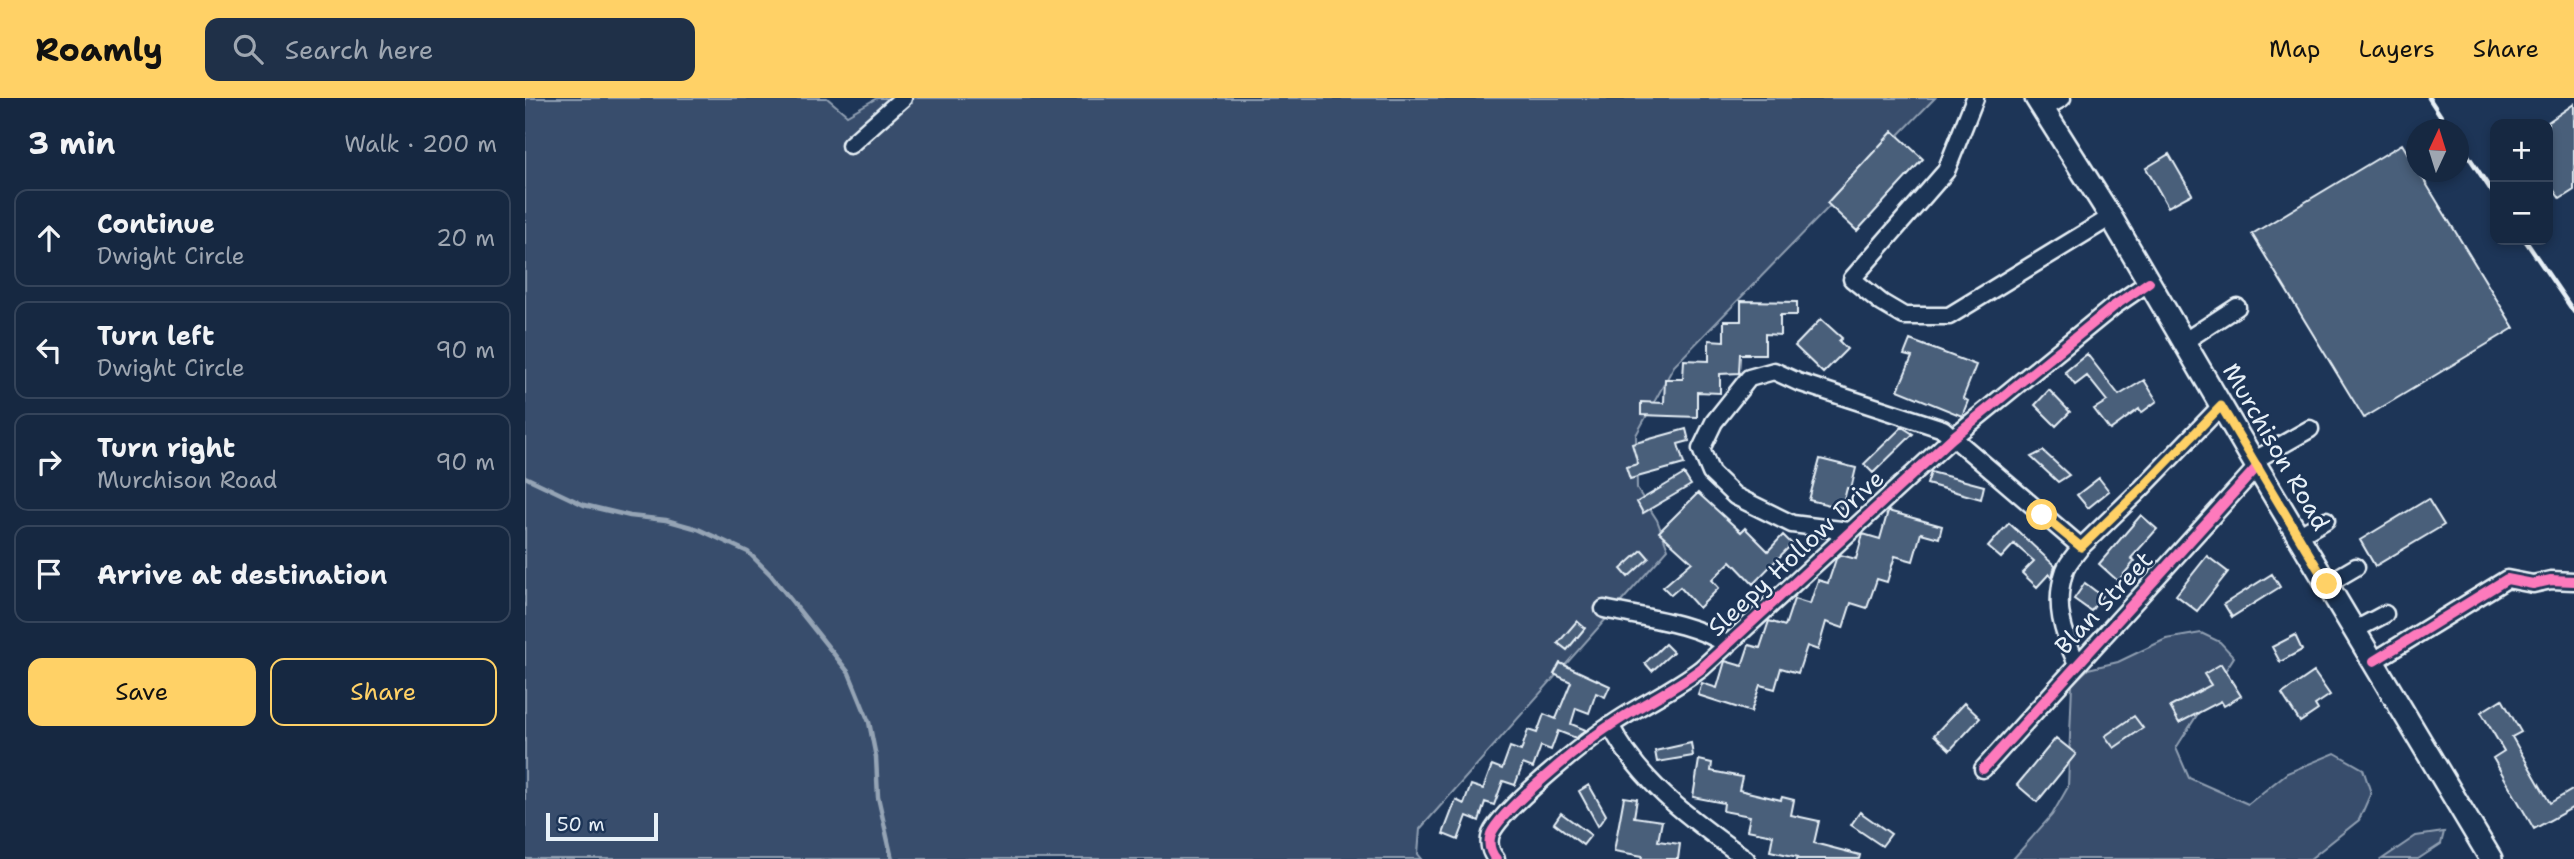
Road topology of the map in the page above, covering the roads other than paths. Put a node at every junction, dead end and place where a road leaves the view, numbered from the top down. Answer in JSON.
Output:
{"nodes":[{"id":1,"x":903,"y":98,"type":"edge"},
{"id":2,"x":1975,"y":98,"type":"edge"},
{"id":3,"x":2062,"y":98,"type":"edge"},
{"id":4,"x":2040,"y":104,"type":"edge"},
{"id":5,"x":850,"y":145,"type":"dead end"},
{"id":6,"x":2111,"y":217,"type":"junction"},
{"id":7,"x":2149,"y":282,"type":"junction"},
{"id":8,"x":2237,"y":307,"type":"dead end"},
{"id":9,"x":2185,"y":341,"type":"junction"},
{"id":10,"x":2221,"y":406,"type":"junction"},
{"id":11,"x":2310,"y":429,"type":"dead end"},
{"id":12,"x":1952,"y":438,"type":"junction"},
{"id":13,"x":2255,"y":464,"type":"junction"},
{"id":14,"x":2326,"y":520,"type":"dead end"},
{"id":15,"x":1849,"y":531,"type":"junction"},
{"id":16,"x":2298,"y":536,"type":"junction"},
{"id":17,"x":2081,"y":547,"type":"junction"},
{"id":18,"x":2356,"y":568,"type":"dead end"},
{"id":19,"x":2574,"y":581,"type":"edge"},
{"id":20,"x":2327,"y":584,"type":"junction"},
{"id":21,"x":1604,"y":609,"type":"dead end"},
{"id":22,"x":2385,"y":614,"type":"dead end"},
{"id":23,"x":2355,"y":630,"type":"junction"},
{"id":24,"x":1728,"y":645,"type":"junction"},
{"id":25,"x":2374,"y":662,"type":"junction"},
{"id":26,"x":2077,"y":664,"type":"junction"},
{"id":27,"x":1610,"y":725,"type":"junction"},
{"id":28,"x":1983,"y":769,"type":"dead end"},
{"id":29,"x":1496,"y":859,"type":"edge"},
{"id":30,"x":1746,"y":859,"type":"edge"},
{"id":31,"x":2491,"y":859,"type":"edge"}],
"edges":[{"from":1,"to":5,"type":"street"},
{"from":2,"to":6,"type":"street"},
{"from":3,"to":4,"type":"street"},
{"from":4,"to":6,"type":"main road","name":"Murchison Road"},
{"from":6,"to":7,"type":"main road","name":"Murchison Road"},
{"from":7,"to":9,"type":"main road","name":"Murchison Road"},
{"from":7,"to":12,"type":"street","name":"Sleepy Hollow Drive"},
{"from":8,"to":9,"type":"street"},
{"from":9,"to":10,"type":"main road","name":"Murchison Road"},
{"from":10,"to":13,"type":"main road","name":"Murchison Road"},
{"from":10,"to":17,"type":"street"},
{"from":11,"to":13,"type":"street","name":"Blan Street"},
{"from":12,"to":15,"type":"street","name":"Sleepy Hollow Drive"},
{"from":12,"to":15,"type":"street","name":"Sleepy Hollow Drive"},
{"from":12,"to":17,"type":"street"},
{"from":13,"to":16,"type":"main road","name":"Murchison Road"},
{"from":13,"to":26,"type":"street","name":"Blan Street"},
{"from":14,"to":16,"type":"street"},
{"from":15,"to":24,"type":"street","name":"Sleepy Hollow Drive"},
{"from":16,"to":20,"type":"main road","name":"Murchison Road"},
{"from":17,"to":26,"type":"street"},
{"from":18,"to":20,"type":"street"},
{"from":19,"to":25,"type":"street"},
{"from":20,"to":23,"type":"main road","name":"Murchison Road"},
{"from":21,"to":24,"type":"street"},
{"from":22,"to":23,"type":"street"},
{"from":23,"to":25,"type":"main road","name":"Murchison Road"},
{"from":24,"to":27,"type":"street","name":"Sleepy Hollow Drive"},
{"from":25,"to":31,"type":"main road","name":"Murchison Road"},
{"from":26,"to":28,"type":"street","name":"Blan Street"},
{"from":27,"to":29,"type":"street","name":"Sleepy Hollow Drive"},
{"from":27,"to":30,"type":"street"}]}
